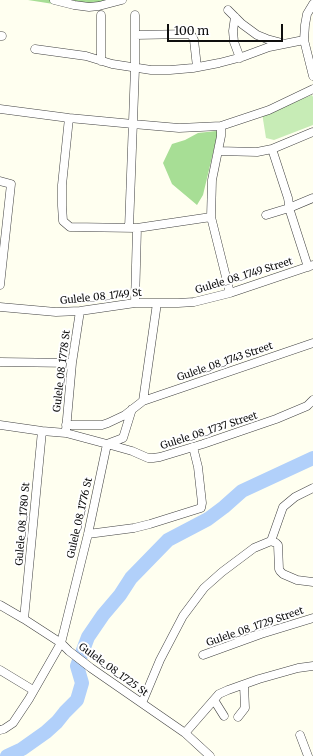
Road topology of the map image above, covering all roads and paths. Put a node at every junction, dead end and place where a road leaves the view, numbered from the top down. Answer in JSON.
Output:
{"nodes":[{"id":1,"x":54,"y":0,"type":"edge"},
{"id":2,"x":122,"y":0,"type":"edge"},
{"id":3,"x":313,"y":4,"type":"edge"},
{"id":4,"x":228,"y":10,"type":"dead end"},
{"id":5,"x":101,"y":15,"type":"dead end"},
{"id":6,"x":135,"y":15,"type":"dead end"},
{"id":7,"x":235,"y":17,"type":"junction"},
{"id":8,"x":135,"y":35,"type":"junction"},
{"id":9,"x":304,"y":40,"type":"junction"},
{"id":10,"x":284,"y":44,"type":"junction"},
{"id":11,"x":35,"y":49,"type":"dead end"},
{"id":12,"x":240,"y":58,"type":"junction"},
{"id":13,"x":101,"y":61,"type":"junction"},
{"id":14,"x":197,"y":67,"type":"junction"},
{"id":15,"x":135,"y":68,"type":"junction"},
{"id":16,"x":313,"y":76,"type":"edge"},
{"id":17,"x":313,"y":89,"type":"edge"},
{"id":18,"x":0,"y":109,"type":"edge"},
{"id":19,"x":69,"y":118,"type":"junction"},
{"id":20,"x":133,"y":124,"type":"junction"},
{"id":21,"x":220,"y":126,"type":"junction"},
{"id":22,"x":313,"y":132,"type":"edge"},
{"id":23,"x":272,"y":149,"type":"junction"},
{"id":24,"x":218,"y":151,"type":"junction"},
{"id":25,"x":0,"y":181,"type":"edge"},
{"id":26,"x":313,"y":198,"type":"edge"},
{"id":27,"x":289,"y":208,"type":"junction"},
{"id":28,"x":266,"y":215,"type":"dead end"},
{"id":29,"x":212,"y":217,"type":"junction"},
{"id":30,"x":133,"y":228,"type":"junction"},
{"id":31,"x":310,"y":266,"type":"edge"},
{"id":32,"x":0,"y":285,"type":"edge"},
{"id":33,"x":230,"y":293,"type":"junction"},
{"id":34,"x":157,"y":302,"type":"junction"},
{"id":35,"x":135,"y":303,"type":"junction"},
{"id":36,"x":0,"y":307,"type":"edge"},
{"id":37,"x":80,"y":312,"type":"junction"},
{"id":38,"x":313,"y":343,"type":"edge"},
{"id":39,"x":0,"y":362,"type":"edge"},
{"id":40,"x":72,"y":363,"type":"junction"},
{"id":41,"x":313,"y":400,"type":"edge"},
{"id":42,"x":143,"y":401,"type":"junction"},
{"id":43,"x":132,"y":409,"type":"junction"},
{"id":44,"x":0,"y":425,"type":"edge"},
{"id":45,"x":66,"y":429,"type":"junction"},
{"id":46,"x":42,"y":431,"type":"junction"},
{"id":47,"x":108,"y":444,"type":"junction"},
{"id":48,"x":193,"y":447,"type":"junction"},
{"id":49,"x":313,"y":488,"type":"edge"},
{"id":50,"x":88,"y":534,"type":"junction"},
{"id":51,"x":271,"y":541,"type":"junction"},
{"id":52,"x":313,"y":582,"type":"edge"},
{"id":53,"x":0,"y":605,"type":"edge"},
{"id":54,"x":313,"y":618,"type":"edge"},
{"id":55,"x":24,"y":619,"type":"junction"},
{"id":56,"x":61,"y":643,"type":"junction"},
{"id":57,"x":203,"y":655,"type":"dead end"},
{"id":58,"x":313,"y":666,"type":"edge"},
{"id":59,"x":0,"y":670,"type":"edge"},
{"id":60,"x":244,"y":684,"type":"junction"},
{"id":61,"x":33,"y":690,"type":"junction"},
{"id":62,"x":214,"y":700,"type":"junction"},
{"id":63,"x":142,"y":703,"type":"junction"},
{"id":64,"x":224,"y":716,"type":"dead end"},
{"id":65,"x":238,"y":717,"type":"dead end"},
{"id":66,"x":0,"y":730,"type":"edge"},
{"id":67,"x":185,"y":733,"type":"junction"},
{"id":68,"x":300,"y":735,"type":"dead end"},
{"id":69,"x":210,"y":756,"type":"edge"},
{"id":70,"x":308,"y":756,"type":"edge"}],
"edges":[{"from":1,"to":2,"type":"street"},
{"from":3,"to":9,"type":"street"},
{"from":4,"to":7,"type":"street"},
{"from":5,"to":13,"type":"street"},
{"from":6,"to":8,"type":"street"},
{"from":7,"to":10,"type":"street"},
{"from":7,"to":12,"type":"street"},
{"from":8,"to":14,"type":"street"},
{"from":8,"to":15,"type":"street"},
{"from":9,"to":10,"type":"street"},
{"from":9,"to":16,"type":"street"},
{"from":10,"to":12,"type":"street"},
{"from":11,"to":13,"type":"street"},
{"from":12,"to":14,"type":"street"},
{"from":13,"to":15,"type":"street"},
{"from":14,"to":15,"type":"street"},
{"from":15,"to":20,"type":"street"},
{"from":17,"to":21,"type":"street"},
{"from":18,"to":19,"type":"street"},
{"from":19,"to":20,"type":"street"},
{"from":19,"to":30,"type":"street"},
{"from":20,"to":21,"type":"street"},
{"from":20,"to":30,"type":"street"},
{"from":21,"to":24,"type":"street"},
{"from":22,"to":23,"type":"street"},
{"from":23,"to":24,"type":"street"},
{"from":23,"to":27,"type":"street"},
{"from":24,"to":29,"type":"street"},
{"from":25,"to":32,"type":"street"},
{"from":26,"to":27,"type":"street"},
{"from":27,"to":28,"type":"street"},
{"from":27,"to":31,"type":"street"},
{"from":29,"to":30,"type":"street"},
{"from":29,"to":33,"type":"street"},
{"from":30,"to":35,"type":"street"},
{"from":31,"to":33,"type":"street","name":"Gulele_08_1749 Street"},
{"from":33,"to":34,"type":"street","name":"Gulele_08_1749 Street"},
{"from":34,"to":35,"type":"street","name":"Gulele_08_1749 St"},
{"from":34,"to":42,"type":"street"},
{"from":35,"to":37,"type":"street","name":"Gulele_08_1749 St"},
{"from":36,"to":37,"type":"street","name":"Gulele_08_1749 St"},
{"from":37,"to":40,"type":"street","name":"Gulele_08_1778 St"},
{"from":38,"to":42,"type":"street","name":"Gulele_08_1743 Street"},
{"from":39,"to":40,"type":"street"},
{"from":40,"to":45,"type":"street","name":"Gulele_08_1778 St"},
{"from":41,"to":48,"type":"street","name":"Gulele_08_1737 Street"},
{"from":42,"to":43,"type":"street","name":"Gulele_08_1743 Street"},
{"from":43,"to":45,"type":"street","name":"Gulele_08_1743 Street"},
{"from":43,"to":47,"type":"street"},
{"from":44,"to":46,"type":"street"},
{"from":45,"to":46,"type":"street"},
{"from":45,"to":47,"type":"street","name":"Gulele_08_1737 Street"},
{"from":46,"to":55,"type":"street","name":"Gulele_08_1780 St"},
{"from":47,"to":48,"type":"street","name":"Gulele_08_1737 Street"},
{"from":47,"to":50,"type":"street","name":"Gulele_08_1776 St"},
{"from":48,"to":50,"type":"street"},
{"from":49,"to":51,"type":"street"},
{"from":50,"to":56,"type":"street","name":"Gulele_08_1776 St"},
{"from":51,"to":52,"type":"street"},
{"from":51,"to":63,"type":"street"},
{"from":53,"to":55,"type":"street","name":"Gulele_08_1725 St"},
{"from":54,"to":57,"type":"street","name":"Gulele_08_1729 Street"},
{"from":55,"to":56,"type":"street","name":"Gulele_08_1725 St"},
{"from":56,"to":61,"type":"street","name":"Gulele_08_1776 St"},
{"from":56,"to":63,"type":"street","name":"Gulele_08_1725 St"},
{"from":58,"to":60,"type":"street"},
{"from":59,"to":61,"type":"street"},
{"from":60,"to":62,"type":"street"},
{"from":60,"to":65,"type":"street"},
{"from":61,"to":66,"type":"street","name":"Gulele_08_1776 St"},
{"from":62,"to":64,"type":"street"},
{"from":62,"to":67,"type":"street"},
{"from":63,"to":67,"type":"street","name":"Gulele_08_1725 St"},
{"from":67,"to":69,"type":"street","name":"Gulele_08_1725 St"},
{"from":68,"to":70,"type":"street"}]}
